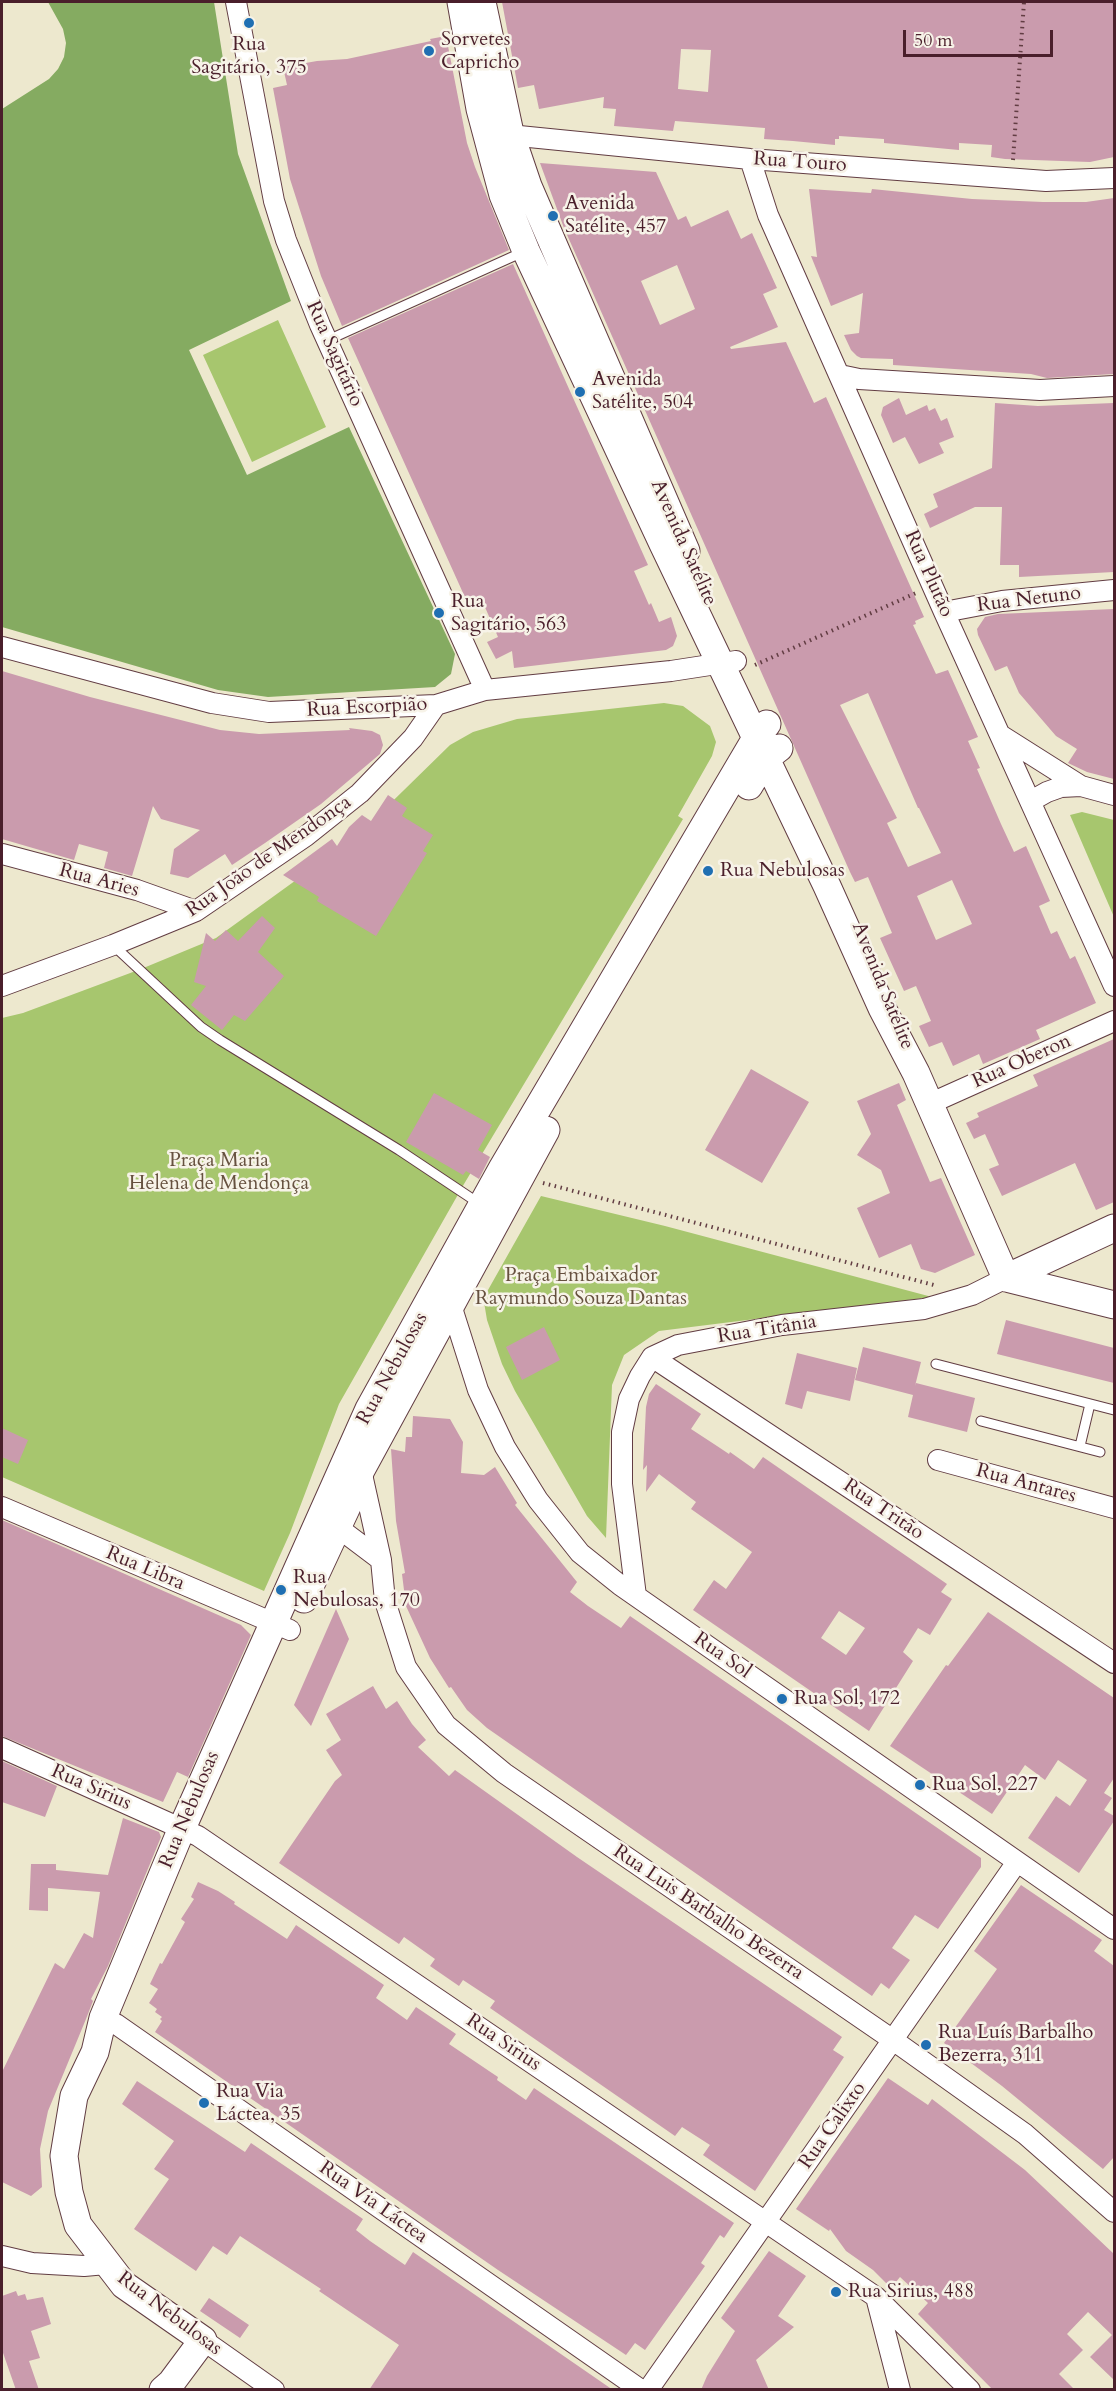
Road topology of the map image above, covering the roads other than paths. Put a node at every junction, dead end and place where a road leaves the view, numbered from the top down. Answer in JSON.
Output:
{"nodes":[{"id":1,"x":236,"y":2,"type":"edge"},
{"id":2,"x":461,"y":2,"type":"edge"},
{"id":3,"x":482,"y":2,"type":"edge"},
{"id":4,"x":499,"y":134,"type":"junction"},
{"id":5,"x":750,"y":159,"type":"junction"},
{"id":6,"x":1114,"y":178,"type":"edge"},
{"id":7,"x":526,"y":251,"type":"junction"},
{"id":8,"x":328,"y":340,"type":"junction"},
{"id":9,"x":840,"y":375,"type":"junction"},
{"id":10,"x":1114,"y":386,"type":"edge"},
{"id":11,"x":1114,"y":590,"type":"edge"},
{"id":12,"x":944,"y":612,"type":"junction"},
{"id":13,"x":2,"y":647,"type":"edge"},
{"id":14,"x":733,"y":665,"type":"junction"},
{"id":15,"x":485,"y":690,"type":"junction"},
{"id":16,"x":435,"y":705,"type":"junction"},
{"id":17,"x":1002,"y":735,"type":"junction"},
{"id":18,"x":767,"y":742,"type":"junction"},
{"id":19,"x":1081,"y":786,"type":"junction"},
{"id":20,"x":1114,"y":795,"type":"edge"},
{"id":21,"x":1031,"y":801,"type":"junction"},
{"id":22,"x":2,"y":854,"type":"edge"},
{"id":23,"x":196,"y":911,"type":"junction"},
{"id":24,"x":113,"y":945,"type":"junction"},
{"id":25,"x":2,"y":986,"type":"edge"},
{"id":26,"x":1114,"y":986,"type":"edge"},
{"id":27,"x":1114,"y":1021,"type":"edge"},
{"id":28,"x":929,"y":1104,"type":"junction"},
{"id":29,"x":482,"y":1205,"type":"junction"},
{"id":30,"x":1114,"y":1228,"type":"edge"},
{"id":31,"x":1006,"y":1278,"type":"junction"},
{"id":32,"x":442,"y":1299,"type":"junction"},
{"id":33,"x":1114,"y":1305,"type":"edge"},
{"id":34,"x":652,"y":1357,"type":"junction"},
{"id":35,"x":936,"y":1364,"type":"dead end"},
{"id":36,"x":1090,"y":1404,"type":"junction"},
{"id":37,"x":1114,"y":1410,"type":"edge"},
{"id":38,"x":981,"y":1420,"type":"dead end"},
{"id":39,"x":1080,"y":1446,"type":"junction"},
{"id":40,"x":1100,"y":1452,"type":"dead end"},
{"id":41,"x":938,"y":1460,"type":"dead end"},
{"id":42,"x":352,"y":1466,"type":"junction"},
{"id":43,"x":2,"y":1507,"type":"edge"},
{"id":44,"x":1114,"y":1508,"type":"edge"},
{"id":45,"x":329,"y":1521,"type":"junction"},
{"id":46,"x":381,"y":1560,"type":"junction"},
{"id":47,"x":636,"y":1596,"type":"junction"},
{"id":48,"x":281,"y":1627,"type":"junction"},
{"id":49,"x":1114,"y":1662,"type":"edge"},
{"id":50,"x":2,"y":1748,"type":"edge"},
{"id":51,"x":190,"y":1832,"type":"junction"},
{"id":52,"x":1017,"y":1862,"type":"junction"},
{"id":53,"x":1114,"y":1929,"type":"edge"},
{"id":54,"x":110,"y":2021,"type":"junction"},
{"id":55,"x":893,"y":2040,"type":"junction"},
{"id":56,"x":1114,"y":2212,"type":"edge"},
{"id":57,"x":765,"y":2222,"type":"junction"},
{"id":58,"x":2,"y":2256,"type":"edge"},
{"id":59,"x":106,"y":2264,"type":"junction"},
{"id":60,"x":876,"y":2297,"type":"junction"},
{"id":61,"x":203,"y":2340,"type":"junction"},
{"id":62,"x":163,"y":2390,"type":"edge"},
{"id":63,"x":274,"y":2390,"type":"edge"},
{"id":64,"x":642,"y":2390,"type":"edge"},
{"id":65,"x":648,"y":2390,"type":"edge"},
{"id":66,"x":900,"y":2390,"type":"edge"},
{"id":67,"x":970,"y":2390,"type":"edge"}],
"edges":[{"from":1,"to":8,"type":"street","name":"Rua Sagitário"},
{"from":2,"to":4,"type":"street"},
{"from":3,"to":4,"type":"street","name":"Avenida Satélite"},
{"from":4,"to":5,"type":"street","name":"Rua Touro"},
{"from":4,"to":7,"type":"street","name":"Avenida Satélite"},
{"from":4,"to":14,"type":"street","name":"Avenida Satélite"},
{"from":5,"to":6,"type":"street","name":"Rua Touro"},
{"from":5,"to":9,"type":"street","name":"Rua Plutão"},
{"from":7,"to":8,"type":"lane"},
{"from":7,"to":14,"type":"street","name":"Avenida Satélite"},
{"from":8,"to":15,"type":"street","name":"Rua Sagitário"},
{"from":9,"to":10,"type":"street"},
{"from":9,"to":12,"type":"street","name":"Rua Plutão"},
{"from":11,"to":12,"type":"street","name":"Rua Netuno"},
{"from":12,"to":17,"type":"street","name":"Rua Plutão"},
{"from":13,"to":16,"type":"street","name":"Rua Escorpião"},
{"from":14,"to":15,"type":"street","name":"Rua Escorpião"},
{"from":14,"to":18,"type":"street","name":"Avenida Satélite"},
{"from":15,"to":16,"type":"street","name":"Rua Escorpião"},
{"from":16,"to":23,"type":"street","name":"Rua João de Mendonça"},
{"from":17,"to":19,"type":"street"},
{"from":17,"to":21,"type":"street","name":"Rua Plutão"},
{"from":18,"to":28,"type":"street","name":"Avenida Satélite"},
{"from":18,"to":29,"type":"street","name":"Rua Nebulosas"},
{"from":18,"to":32,"type":"street","name":"Rua Nebulosas"},
{"from":19,"to":20,"type":"street"},
{"from":19,"to":21,"type":"street"},
{"from":21,"to":26,"type":"street","name":"Rua Plutão"},
{"from":22,"to":23,"type":"street","name":"Rua Aries"},
{"from":23,"to":24,"type":"street","name":"Rua João de Mendonça"},
{"from":24,"to":25,"type":"street","name":"Rua João de Mendonça"},
{"from":24,"to":29,"type":"lane"},
{"from":27,"to":28,"type":"street","name":"Rua Oberon"},
{"from":28,"to":31,"type":"street","name":"Avenida Satélite"},
{"from":29,"to":32,"type":"street","name":"Rua Nebulosas"},
{"from":30,"to":31,"type":"street","name":"Rua Titânia"},
{"from":31,"to":33,"type":"street"},
{"from":31,"to":34,"type":"street","name":"Rua Titânia"},
{"from":32,"to":42,"type":"street","name":"Rua Nebulosas"},
{"from":32,"to":47,"type":"street","name":"Rua Sol"},
{"from":34,"to":47,"type":"street"},
{"from":34,"to":49,"type":"street","name":"Rua Tritão"},
{"from":35,"to":36,"type":"lane"},
{"from":36,"to":37,"type":"lane"},
{"from":36,"to":39,"type":"lane"},
{"from":38,"to":39,"type":"lane"},
{"from":39,"to":40,"type":"lane"},
{"from":41,"to":44,"type":"street","name":"Rua Antares"},
{"from":42,"to":45,"type":"street","name":"Rua Nebulosas"},
{"from":42,"to":46,"type":"street","name":"Rua Luis Barbalho Bezerra"},
{"from":43,"to":48,"type":"street","name":"Rua Libra"},
{"from":45,"to":46,"type":"street"},
{"from":45,"to":48,"type":"street","name":"Rua Nebulosas"},
{"from":46,"to":55,"type":"street","name":"Rua Luis Barbalho Bezerra"},
{"from":47,"to":52,"type":"street","name":"Rua Sol"},
{"from":48,"to":51,"type":"street","name":"Rua Nebulosas"},
{"from":50,"to":51,"type":"street","name":"Rua Sirius"},
{"from":51,"to":54,"type":"street","name":"Rua Nebulosas"},
{"from":51,"to":57,"type":"street","name":"Rua Sirius"},
{"from":52,"to":53,"type":"street","name":"Rua Sol"},
{"from":52,"to":55,"type":"street","name":"Rua Calixto"},
{"from":54,"to":59,"type":"street","name":"Rua Nebulosas"},
{"from":54,"to":64,"type":"street","name":"Rua Via Láctea"},
{"from":55,"to":56,"type":"street","name":"Rua Luis Barbalho Bezerra"},
{"from":55,"to":57,"type":"street","name":"Rua Calixto"},
{"from":57,"to":60,"type":"street","name":"Rua Sirius"},
{"from":57,"to":65,"type":"street","name":"Rua Calixto"},
{"from":58,"to":59,"type":"street"},
{"from":59,"to":61,"type":"street","name":"Rua Nebulosas"},
{"from":60,"to":66,"type":"street"},
{"from":60,"to":67,"type":"street","name":"Rua Sirius"},
{"from":61,"to":62,"type":"street"},
{"from":61,"to":63,"type":"street","name":"Rua Nebulosas"}]}
